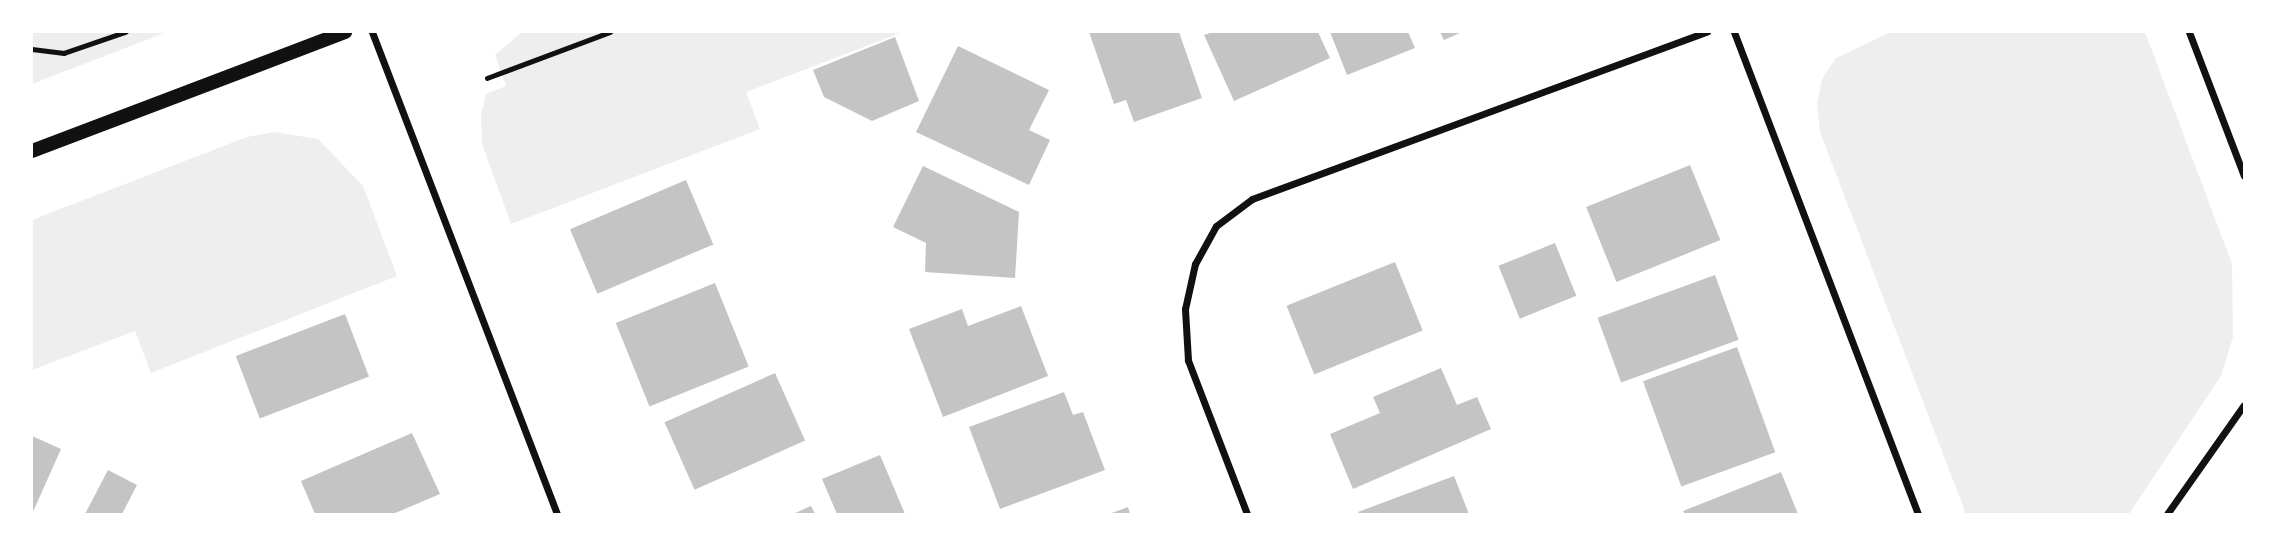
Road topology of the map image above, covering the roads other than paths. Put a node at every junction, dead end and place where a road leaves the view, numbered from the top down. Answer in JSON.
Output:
{"nodes":[{"id":1,"x":345,"y":32,"type":"edge"},
{"id":2,"x":372,"y":32,"type":"edge"},
{"id":3,"x":1707,"y":32,"type":"edge"},
{"id":4,"x":1734,"y":32,"type":"edge"},
{"id":5,"x":2189,"y":32,"type":"edge"},
{"id":6,"x":32,"y":151,"type":"edge"},
{"id":7,"x":2245,"y":176,"type":"edge"},
{"id":8,"x":2245,"y":405,"type":"edge"},
{"id":9,"x":557,"y":514,"type":"edge"},
{"id":10,"x":1248,"y":514,"type":"edge"},
{"id":11,"x":1918,"y":514,"type":"edge"},
{"id":12,"x":2167,"y":514,"type":"edge"}],
"edges":[{"from":1,"to":6,"type":"main road"},
{"from":2,"to":9,"type":"street"},
{"from":3,"to":10,"type":"street"},
{"from":4,"to":11,"type":"street"},
{"from":5,"to":7,"type":"street"},
{"from":8,"to":12,"type":"street"}]}
